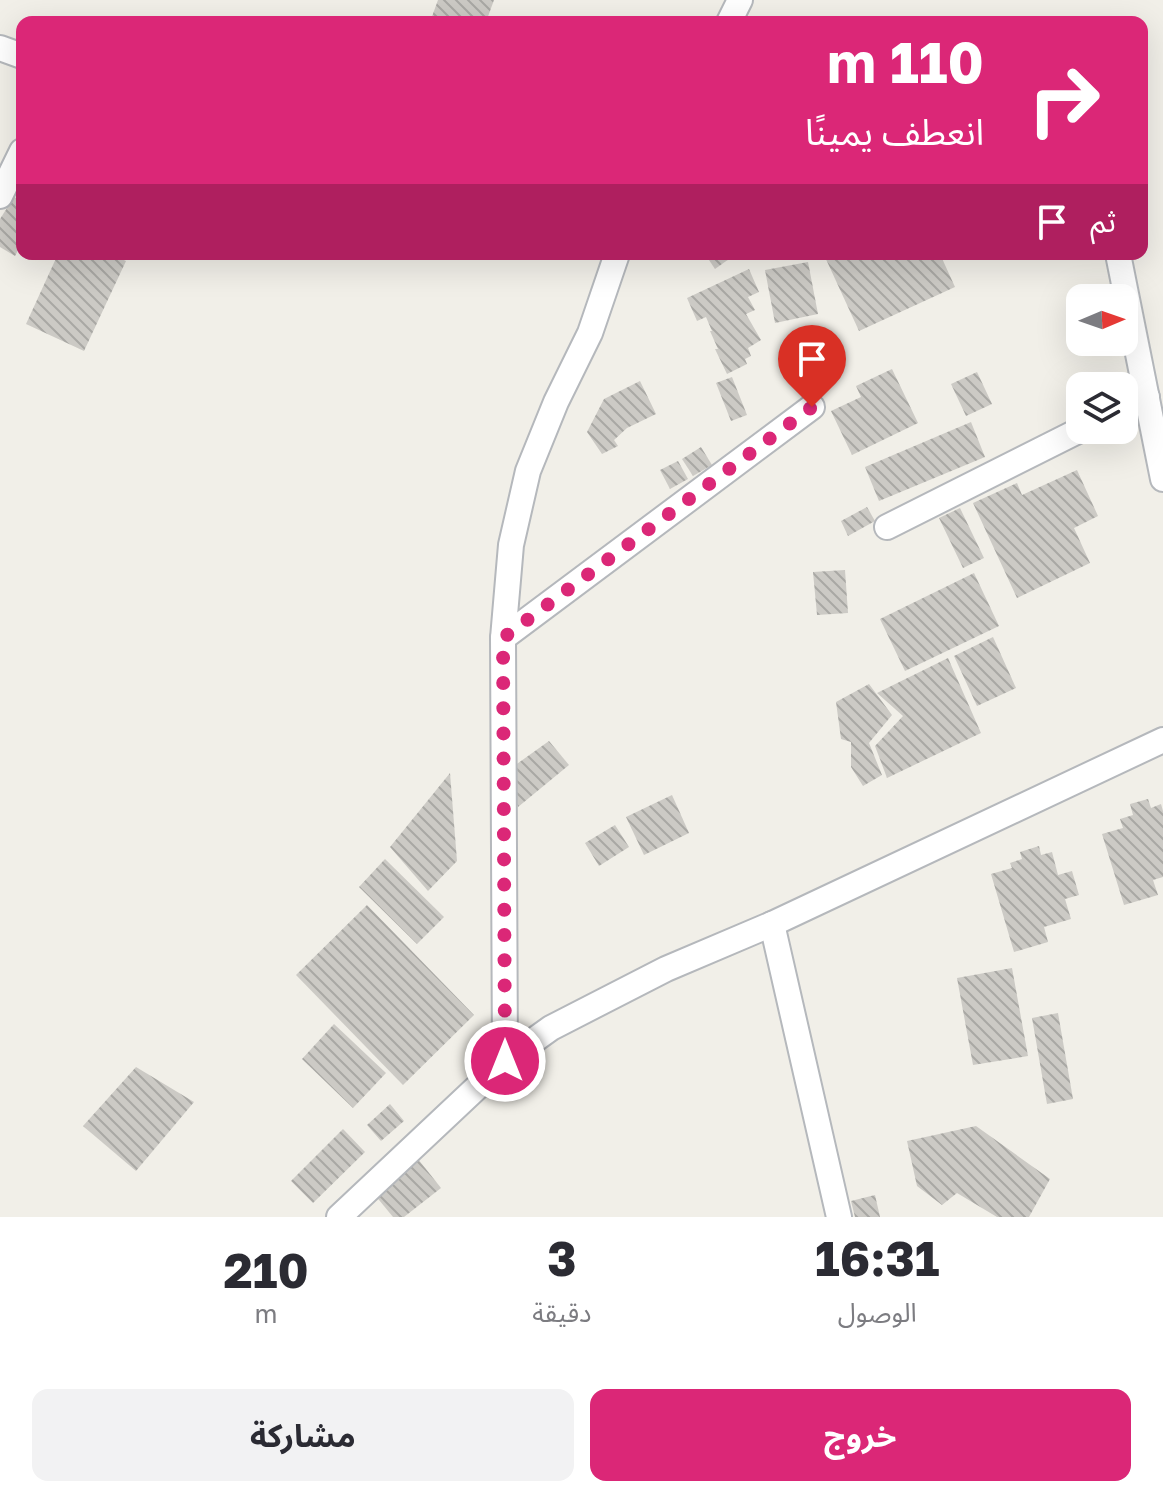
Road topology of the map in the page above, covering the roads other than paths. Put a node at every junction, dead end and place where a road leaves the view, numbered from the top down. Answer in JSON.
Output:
{"nodes":[{"id":1,"x":16,"y":163,"type":"edge"},
{"id":2,"x":0,"y":196,"type":"edge"},
{"id":3,"x":615,"y":260,"type":"edge"},
{"id":4,"x":1119,"y":260,"type":"edge"},
{"id":5,"x":1147,"y":397,"type":"junction"},
{"id":6,"x":1138,"y":401,"type":"edge"},
{"id":7,"x":812,"y":407,"type":"dead end"},
{"id":8,"x":1066,"y":437,"type":"edge"},
{"id":9,"x":1163,"y":479,"type":"edge"},
{"id":10,"x":887,"y":527,"type":"dead end"},
{"id":11,"x":503,"y":638,"type":"junction"},
{"id":12,"x":1163,"y":740,"type":"edge"},
{"id":13,"x":772,"y":924,"type":"junction"},
{"id":14,"x":505,"y":1061,"type":"junction"},
{"id":15,"x":339,"y":1217,"type":"edge"},
{"id":16,"x":839,"y":1217,"type":"edge"}],
"edges":[{"from":1,"to":2,"type":"street"},
{"from":3,"to":11,"type":"street"},
{"from":4,"to":5,"type":"street"},
{"from":5,"to":6,"type":"street"},
{"from":5,"to":9,"type":"street"},
{"from":7,"to":11,"type":"street"},
{"from":8,"to":10,"type":"street"},
{"from":11,"to":14,"type":"street"},
{"from":12,"to":13,"type":"street"},
{"from":13,"to":14,"type":"street"},
{"from":13,"to":16,"type":"street"},
{"from":14,"to":15,"type":"street"}]}
